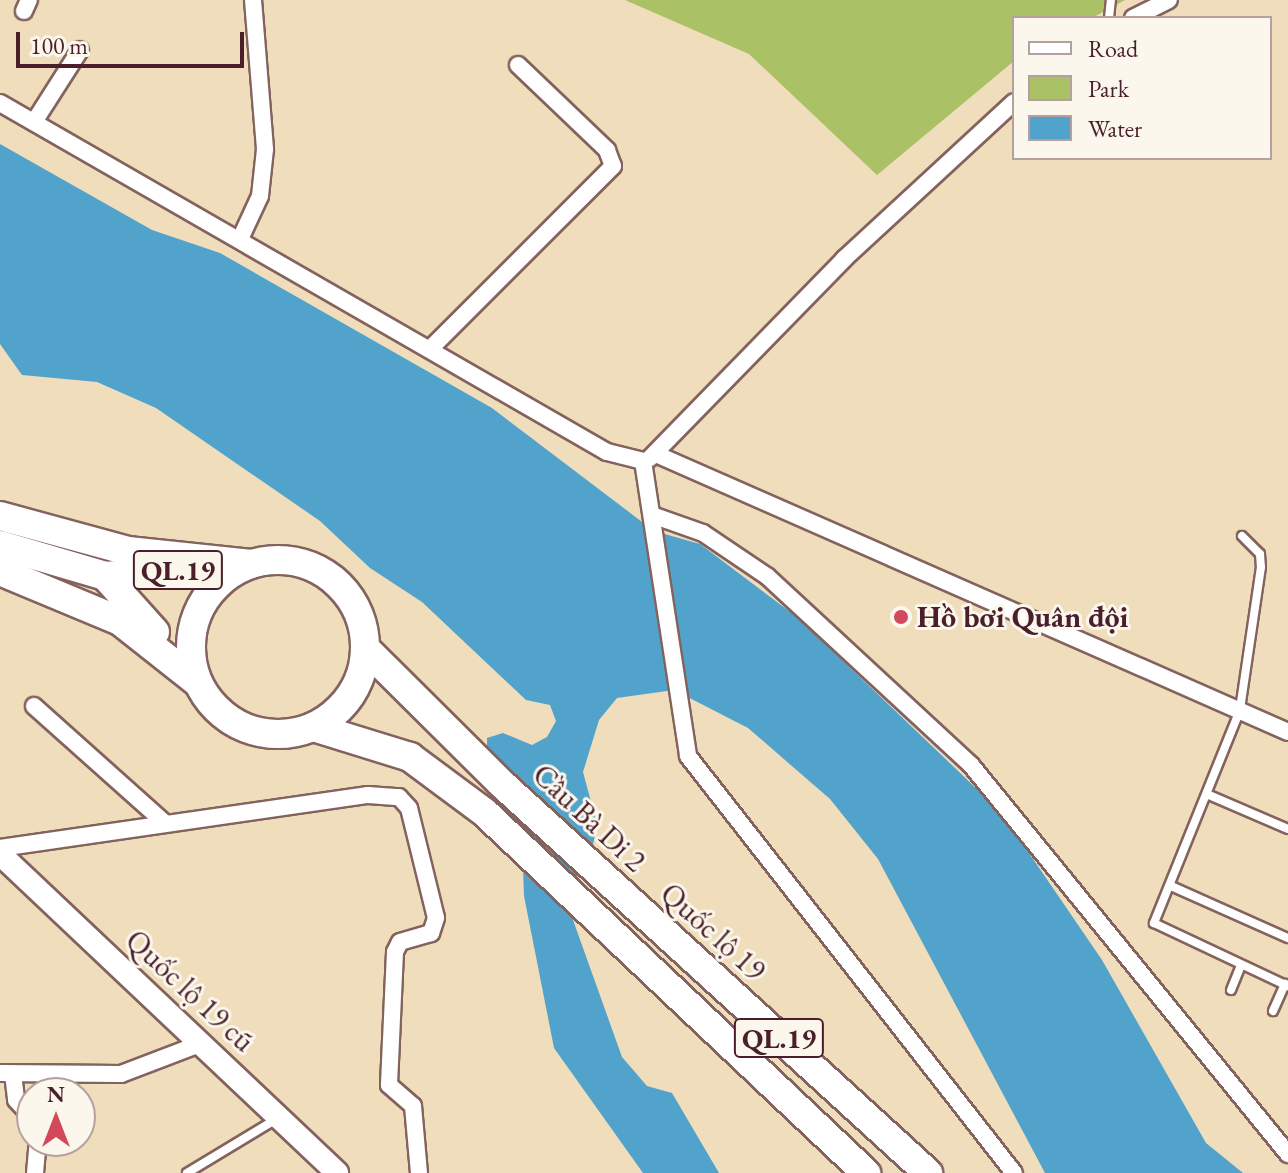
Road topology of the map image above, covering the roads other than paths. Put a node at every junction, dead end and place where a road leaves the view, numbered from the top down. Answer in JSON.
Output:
{"nodes":[{"id":1,"x":253,"y":0,"type":"edge"},
{"id":2,"x":1169,"y":0,"type":"edge"},
{"id":3,"x":1137,"y":16,"type":"edge"},
{"id":4,"x":80,"y":50,"type":"dead end"},
{"id":5,"x":518,"y":65,"type":"dead end"},
{"id":6,"x":0,"y":103,"type":"edge"},
{"id":7,"x":1012,"y":104,"type":"edge"},
{"id":8,"x":34,"y":122,"type":"junction"},
{"id":9,"x":241,"y":237,"type":"junction"},
{"id":10,"x":432,"y":347,"type":"junction"},
{"id":11,"x":651,"y":458,"type":"junction"},
{"id":12,"x":0,"y":516,"type":"edge"},
{"id":13,"x":653,"y":523,"type":"junction"},
{"id":14,"x":1242,"y":536,"type":"dead end"},
{"id":15,"x":0,"y":545,"type":"edge"},
{"id":16,"x":251,"y":564,"type":"junction"},
{"id":17,"x":0,"y":571,"type":"edge"},
{"id":18,"x":105,"y":576,"type":"junction"},
{"id":19,"x":366,"y":649,"type":"junction"},
{"id":20,"x":197,"y":682,"type":"junction"},
{"id":21,"x":34,"y":706,"type":"dead end"},
{"id":22,"x":1240,"y":710,"type":"junction"},
{"id":23,"x":313,"y":727,"type":"junction"},
{"id":24,"x":1288,"y":732,"type":"edge"},
{"id":25,"x":1209,"y":795,"type":"junction"},
{"id":26,"x":165,"y":823,"type":"junction"},
{"id":27,"x":1288,"y":829,"type":"edge"},
{"id":28,"x":0,"y":851,"type":"edge"},
{"id":29,"x":1171,"y":886,"type":"junction"},
{"id":30,"x":629,"y":902,"type":"joint"},
{"id":31,"x":1288,"y":938,"type":"edge"},
{"id":32,"x":1241,"y":965,"type":"junction"},
{"id":33,"x":1286,"y":985,"type":"edge"},
{"id":34,"x":1231,"y":990,"type":"dead end"},
{"id":35,"x":1273,"y":1011,"type":"dead end"},
{"id":36,"x":202,"y":1043,"type":"junction"},
{"id":37,"x":7,"y":1073,"type":"edge"},
{"id":38,"x":16,"y":1100,"type":"edge"},
{"id":39,"x":279,"y":1117,"type":"junction"},
{"id":40,"x":1288,"y":1154,"type":"edge"},
{"id":41,"x":187,"y":1173,"type":"edge"},
{"id":42,"x":337,"y":1173,"type":"edge"},
{"id":43,"x":419,"y":1173,"type":"edge"},
{"id":44,"x":866,"y":1173,"type":"edge"},
{"id":45,"x":928,"y":1173,"type":"edge"},
{"id":46,"x":1014,"y":1173,"type":"edge"}],
"edges":[{"from":1,"to":9,"type":"street"},
{"from":2,"to":3,"type":"street"},
{"from":4,"to":8,"type":"street"},
{"from":5,"to":10,"type":"street"},
{"from":6,"to":8,"type":"street"},
{"from":7,"to":11,"type":"street"},
{"from":8,"to":9,"type":"street"},
{"from":9,"to":10,"type":"street"},
{"from":10,"to":11,"type":"street"},
{"from":11,"to":13,"type":"street"},
{"from":11,"to":22,"type":"street"},
{"from":12,"to":16,"type":"highway"},
{"from":13,"to":40,"type":"street"},
{"from":13,"to":46,"type":"street"},
{"from":14,"to":22,"type":"lane"},
{"from":15,"to":18,"type":"highway","number":"QL.19"},
{"from":16,"to":18,"type":"highway","number":"QL.19"},
{"from":16,"to":19,"type":"highway"},
{"from":16,"to":20,"type":"highway"},
{"from":17,"to":20,"type":"highway"},
{"from":18,"to":20,"type":"highway","number":"QL.19"},
{"from":19,"to":23,"type":"highway"},
{"from":19,"to":30,"type":"highway","name":"Cầu Bà Di 2","number":"QL.19"},
{"from":20,"to":23,"type":"highway"},
{"from":21,"to":26,"type":"street"},
{"from":22,"to":24,"type":"street"},
{"from":22,"to":25,"type":"lane"},
{"from":23,"to":44,"type":"highway","number":"QL.19"},
{"from":25,"to":27,"type":"lane"},
{"from":25,"to":29,"type":"lane"},
{"from":26,"to":28,"type":"street"},
{"from":26,"to":43,"type":"street"},
{"from":28,"to":36,"type":"street","name":"Quốc lộ 19 cũ"},
{"from":29,"to":31,"type":"lane"},
{"from":29,"to":32,"type":"lane"},
{"from":30,"to":45,"type":"highway","name":"Quốc lộ 19","number":"QL.19"},
{"from":32,"to":33,"type":"lane"},
{"from":32,"to":34,"type":"lane"},
{"from":33,"to":35,"type":"lane"},
{"from":36,"to":37,"type":"street"},
{"from":36,"to":39,"type":"street","name":"Quốc lộ 19 cũ"},
{"from":37,"to":38,"type":"street"},
{"from":39,"to":41,"type":"lane"},
{"from":39,"to":42,"type":"street","name":"Quốc lộ 19 cũ"}]}
